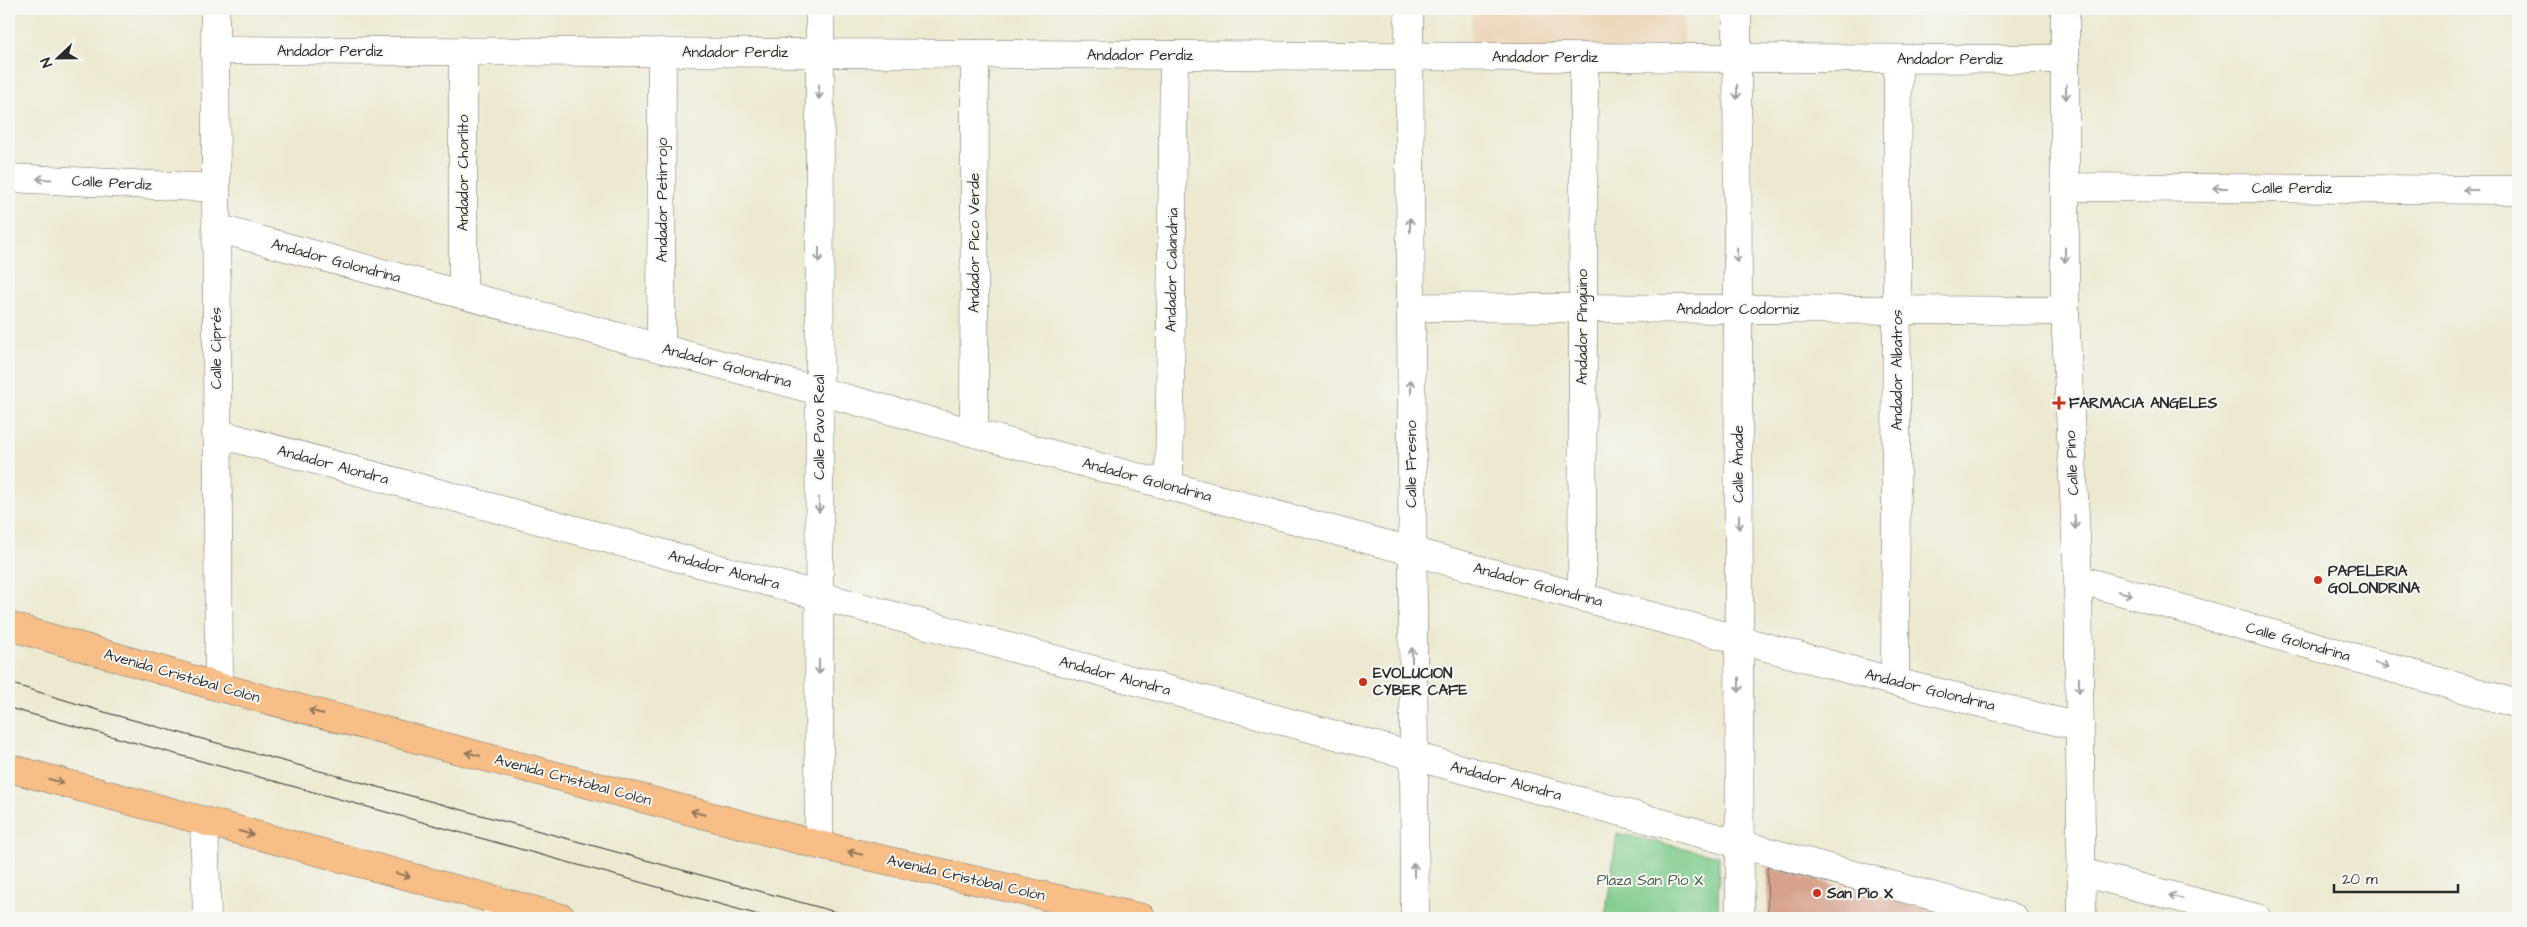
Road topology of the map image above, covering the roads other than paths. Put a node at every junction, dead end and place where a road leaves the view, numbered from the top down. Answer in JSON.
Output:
{"nodes":[{"id":1,"x":215,"y":9,"type":"edge"},
{"id":2,"x":820,"y":9,"type":"edge"},
{"id":3,"x":1409,"y":9,"type":"edge"},
{"id":4,"x":1737,"y":9,"type":"edge"},
{"id":5,"x":2065,"y":9,"type":"edge"},
{"id":6,"x":215,"y":50,"type":"junction"},
{"id":7,"x":464,"y":51,"type":"junction"},
{"id":8,"x":662,"y":52,"type":"junction"},
{"id":9,"x":820,"y":53,"type":"junction"},
{"id":10,"x":975,"y":54,"type":"junction"},
{"id":11,"x":1174,"y":55,"type":"junction"},
{"id":12,"x":1410,"y":56,"type":"junction"},
{"id":13,"x":1584,"y":57,"type":"junction"},
{"id":14,"x":1737,"y":58,"type":"junction"},
{"id":15,"x":1898,"y":59,"type":"junction"},
{"id":16,"x":2066,"y":59,"type":"junction"},
{"id":17,"x":9,"y":178,"type":"edge"},
{"id":18,"x":2066,"y":187,"type":"junction"},
{"id":19,"x":215,"y":188,"type":"junction"},
{"id":20,"x":2518,"y":190,"type":"edge"},
{"id":21,"x":216,"y":228,"type":"junction"},
{"id":22,"x":462,"y":295,"type":"junction"},
{"id":23,"x":1410,"y":306,"type":"junction"},
{"id":24,"x":1582,"y":308,"type":"junction"},
{"id":25,"x":1738,"y":309,"type":"junction"},
{"id":26,"x":1897,"y":310,"type":"junction"},
{"id":27,"x":2065,"y":312,"type":"junction"},
{"id":28,"x":661,"y":348,"type":"junction"},
{"id":29,"x":819,"y":391,"type":"junction"},
{"id":30,"x":974,"y":432,"type":"junction"},
{"id":31,"x":216,"y":433,"type":"junction"},
{"id":32,"x":1170,"y":486,"type":"junction"},
{"id":33,"x":1412,"y":550,"type":"junction"},
{"id":34,"x":2078,"y":579,"type":"junction"},
{"id":35,"x":820,"y":596,"type":"junction"},
{"id":36,"x":1582,"y":597,"type":"junction"},
{"id":37,"x":9,"y":626,"type":"edge"},
{"id":38,"x":1739,"y":639,"type":"junction"},
{"id":39,"x":1895,"y":682,"type":"junction"},
{"id":40,"x":219,"y":687,"type":"junction"},
{"id":41,"x":2518,"y":704,"type":"edge"},
{"id":42,"x":2080,"y":727,"type":"junction"},
{"id":43,"x":1413,"y":756,"type":"junction"},
{"id":44,"x":9,"y":768,"type":"edge"},
{"id":45,"x":204,"y":822,"type":"junction"},
{"id":46,"x":1740,"y":844,"type":"junction"},
{"id":47,"x":819,"y":845,"type":"junction"},
{"id":48,"x":2081,"y":872,"type":"junction"},
{"id":49,"x":497,"y":909,"type":"edge"},
{"id":50,"x":207,"y":918,"type":"edge"},
{"id":51,"x":562,"y":918,"type":"edge"},
{"id":52,"x":1142,"y":918,"type":"edge"},
{"id":53,"x":1415,"y":918,"type":"edge"},
{"id":54,"x":1740,"y":918,"type":"edge"},
{"id":55,"x":2014,"y":918,"type":"edge"},
{"id":56,"x":2082,"y":918,"type":"edge"},
{"id":57,"x":2257,"y":918,"type":"edge"}],
"edges":[{"from":1,"to":6,"type":"street","name":"Calle Ciprés"},
{"from":2,"to":9,"type":"street","name":"Calle Pavo Real"},
{"from":3,"to":12,"type":"street","name":"Calle Fresno"},
{"from":4,"to":14,"type":"street","name":"Calle Ánade"},
{"from":5,"to":16,"type":"street","name":"Calle Pino"},
{"from":6,"to":7,"type":"street","name":"Andador Perdiz"},
{"from":6,"to":19,"type":"street","name":"Calle Ciprés"},
{"from":7,"to":8,"type":"street","name":"Andador Perdiz"},
{"from":7,"to":22,"type":"street","name":"Andador Chorlito"},
{"from":8,"to":9,"type":"street","name":"Andador Perdiz"},
{"from":8,"to":28,"type":"street","name":"Andador Petirrojo"},
{"from":9,"to":10,"type":"street","name":"Andador Perdiz"},
{"from":9,"to":29,"type":"street","name":"Calle Pavo Real","one_way":true},
{"from":10,"to":11,"type":"street","name":"Andador Perdiz"},
{"from":10,"to":30,"type":"street","name":"Andador Pico Verde"},
{"from":11,"to":12,"type":"street","name":"Andador Perdiz"},
{"from":11,"to":32,"type":"street","name":"Andador Calandria"},
{"from":12,"to":13,"type":"street","name":"Andador Perdiz"},
{"from":23,"to":12,"type":"street","name":"Calle Fresno","one_way":true},
{"from":13,"to":14,"type":"street","name":"Andador Perdiz"},
{"from":13,"to":24,"type":"street","name":"Andador Pingüino"},
{"from":14,"to":15,"type":"street","name":"Andador Perdiz"},
{"from":14,"to":25,"type":"street","name":"Calle Ánade","one_way":true},
{"from":15,"to":16,"type":"street","name":"Andador Perdiz"},
{"from":15,"to":26,"type":"street","name":"Andador Albatros"},
{"from":16,"to":18,"type":"street","name":"Calle Pino","one_way":true},
{"from":19,"to":17,"type":"street","name":"Calle Perdiz","one_way":true},
{"from":20,"to":18,"type":"street","name":"Calle Perdiz","one_way":true},
{"from":18,"to":27,"type":"street","name":"Calle Pino","one_way":true},
{"from":19,"to":21,"type":"street","name":"Calle Ciprés"},
{"from":21,"to":22,"type":"street","name":"Andador Golondrina"},
{"from":21,"to":31,"type":"street","name":"Calle Ciprés"},
{"from":22,"to":28,"type":"street","name":"Andador Golondrina"},
{"from":23,"to":24,"type":"street","name":"Andador Codorniz"},
{"from":33,"to":23,"type":"street","name":"Calle Fresno","one_way":true},
{"from":24,"to":25,"type":"street","name":"Andador Codorniz"},
{"from":24,"to":36,"type":"street","name":"Andador Pingüino"},
{"from":25,"to":26,"type":"street","name":"Andador Codorniz"},
{"from":25,"to":38,"type":"street","name":"Calle Ánade","one_way":true},
{"from":26,"to":27,"type":"street","name":"Andador Codorniz"},
{"from":26,"to":39,"type":"street","name":"Andador Albatros"},
{"from":27,"to":34,"type":"street","name":"Calle Pino","one_way":true},
{"from":28,"to":29,"type":"street","name":"Andador Golondrina"},
{"from":29,"to":30,"type":"street","name":"Andador Golondrina"},
{"from":29,"to":35,"type":"street","name":"Calle Pavo Real","one_way":true},
{"from":30,"to":32,"type":"street","name":"Andador Golondrina"},
{"from":31,"to":35,"type":"street","name":"Andador Alondra"},
{"from":31,"to":40,"type":"street","name":"Calle Ciprés"},
{"from":32,"to":33,"type":"street","name":"Andador Golondrina"},
{"from":33,"to":36,"type":"street","name":"Andador Golondrina"},
{"from":43,"to":33,"type":"street","name":"Calle Fresno","one_way":true},
{"from":34,"to":41,"type":"street","name":"Calle Golondrina","one_way":true},
{"from":34,"to":42,"type":"street","name":"Calle Pino","one_way":true},
{"from":35,"to":43,"type":"street","name":"Andador Alondra"},
{"from":35,"to":47,"type":"street","name":"Calle Pavo Real","one_way":true},
{"from":36,"to":38,"type":"street","name":"Andador Golondrina"},
{"from":37,"to":40,"type":"main road","name":"Avenida Cristóbal Colón"},
{"from":38,"to":39,"type":"street","name":"Andador Golondrina"},
{"from":38,"to":46,"type":"street","name":"Calle Ánade","one_way":true},
{"from":39,"to":42,"type":"street","name":"Andador Golondrina"},
{"from":47,"to":40,"type":"main road","name":"Avenida Cristóbal Colón","one_way":true},
{"from":42,"to":48,"type":"street","name":"Calle Pino"},
{"from":43,"to":46,"type":"street","name":"Andador Alondra"},
{"from":53,"to":43,"type":"street","name":"Calle Fresno","one_way":true},
{"from":44,"to":45,"type":"main road","one_way":true},
{"from":45,"to":49,"type":"main road","one_way":true},
{"from":45,"to":50,"type":"street"},
{"from":46,"to":54,"type":"street","name":"Calle Ánade"},
{"from":46,"to":55,"type":"street","name":"Andador Alondra"},
{"from":52,"to":47,"type":"main road","name":"Avenida Cristóbal Colón","one_way":true},
{"from":48,"to":56,"type":"street","name":"Calle Pino"},
{"from":57,"to":48,"type":"street","one_way":true},
{"from":49,"to":51,"type":"main road"}]}
